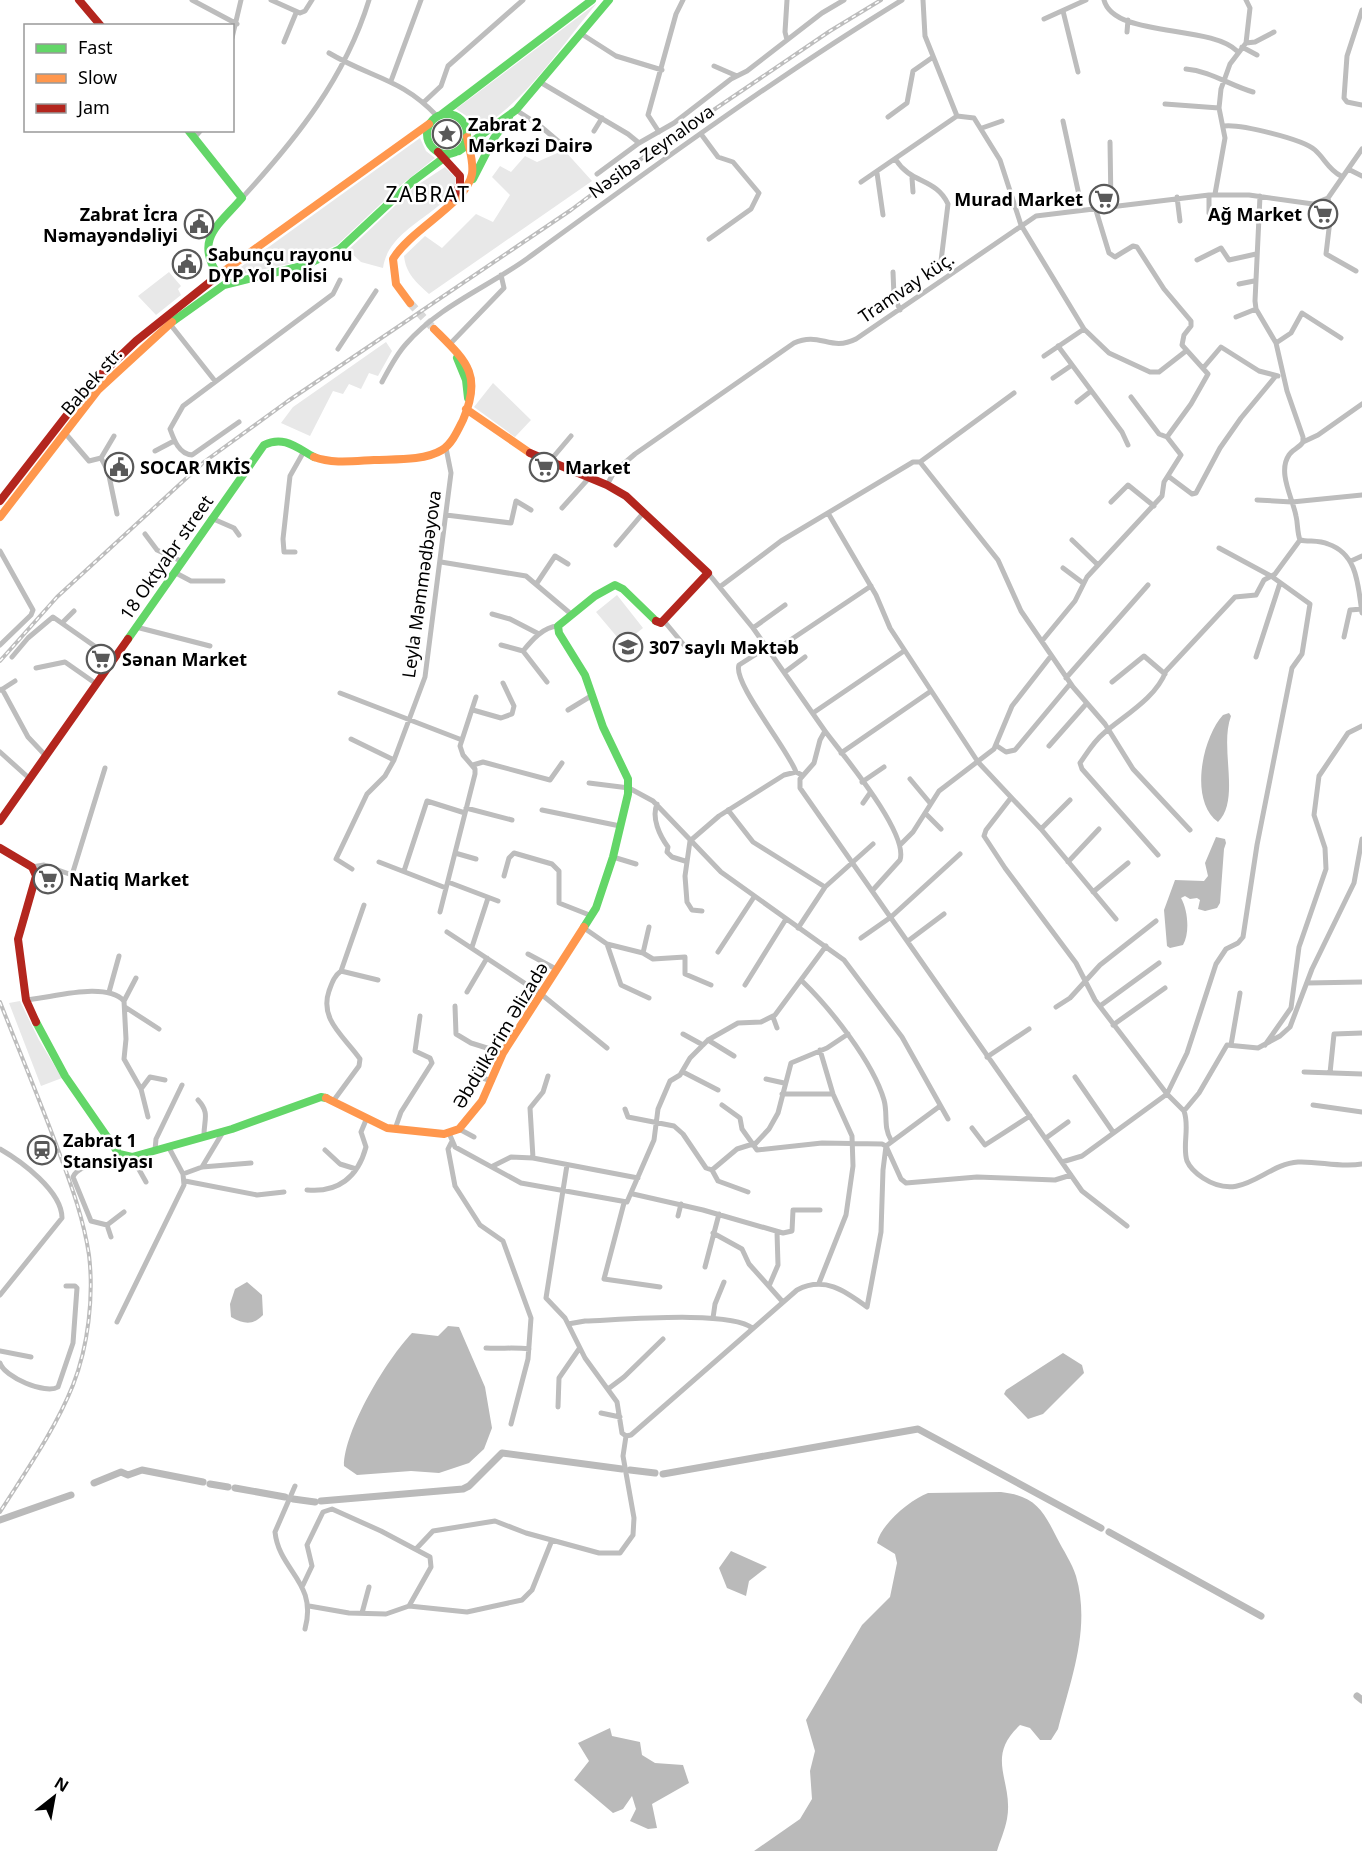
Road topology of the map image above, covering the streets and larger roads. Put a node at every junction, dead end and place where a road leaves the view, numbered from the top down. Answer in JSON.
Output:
{"nodes":[{"id":1,"x":80,"y":0,"type":"edge"},
{"id":2,"x":192,"y":0,"type":"edge"},
{"id":3,"x":241,"y":0,"type":"edge"},
{"id":4,"x":271,"y":0,"type":"edge"},
{"id":5,"x":312,"y":0,"type":"edge"},
{"id":6,"x":369,"y":0,"type":"edge"},
{"id":7,"x":421,"y":0,"type":"edge"},
{"id":8,"x":523,"y":0,"type":"edge"},
{"id":9,"x":592,"y":0,"type":"edge"},
{"id":10,"x":609,"y":0,"type":"edge"},
{"id":11,"x":683,"y":0,"type":"edge"},
{"id":12,"x":787,"y":0,"type":"edge"},
{"id":13,"x":844,"y":0,"type":"edge"},
{"id":14,"x":902,"y":0,"type":"edge"},
{"id":15,"x":923,"y":0,"type":"edge"},
{"id":16,"x":1086,"y":0,"type":"edge"},
{"id":17,"x":1104,"y":0,"type":"edge"},
{"id":18,"x":1246,"y":0,"type":"edge"},
{"id":19,"x":835,"y":2,"type":"edge"},
{"id":20,"x":1063,"y":10,"type":"junction"},
{"id":21,"x":1362,"y":10,"type":"edge"},
{"id":22,"x":296,"y":12,"type":"junction"},
{"id":23,"x":1044,"y":19,"type":"dead end"},
{"id":24,"x":1128,"y":20,"type":"junction"},
{"id":25,"x":99,"y":24,"type":"edge"},
{"id":26,"x":237,"y":24,"type":"junction"},
{"id":27,"x":234,"y":32,"type":"edge"},
{"id":28,"x":1127,"y":32,"type":"dead end"},
{"id":29,"x":1274,"y":32,"type":"dead end"},
{"id":30,"x":580,"y":33,"type":"junction"},
{"id":31,"x":787,"y":40,"type":"junction"},
{"id":32,"x":284,"y":42,"type":"dead end"},
{"id":33,"x":1242,"y":47,"type":"junction"},
{"id":34,"x":329,"y":53,"type":"dead end"},
{"id":35,"x":1257,"y":55,"type":"dead end"},
{"id":36,"x":933,"y":57,"type":"junction"},
{"id":37,"x":345,"y":62,"type":"junction"},
{"id":38,"x":714,"y":66,"type":"dead end"},
{"id":39,"x":1186,"y":69,"type":"dead end"},
{"id":40,"x":662,"y":70,"type":"junction"},
{"id":41,"x":1078,"y":72,"type":"dead end"},
{"id":42,"x":736,"y":76,"type":"junction"},
{"id":43,"x":391,"y":81,"type":"junction"},
{"id":44,"x":1223,"y":81,"type":"junction"},
{"id":45,"x":540,"y":82,"type":"junction"},
{"id":46,"x":1253,"y":92,"type":"dead end"},
{"id":47,"x":424,"y":102,"type":"junction"},
{"id":48,"x":1166,"y":104,"type":"dead end"},
{"id":49,"x":1362,"y":105,"type":"edge"},
{"id":50,"x":1219,"y":108,"type":"junction"},
{"id":51,"x":514,"y":113,"type":"junction"},
{"id":52,"x":440,"y":115,"type":"junction"},
{"id":53,"x":957,"y":116,"type":"junction"},
{"id":54,"x":888,"y":117,"type":"dead end"},
{"id":55,"x":602,"y":118,"type":"junction"},
{"id":56,"x":1002,"y":121,"type":"dead end"},
{"id":57,"x":1063,"y":121,"type":"dead end"},
{"id":58,"x":429,"y":124,"type":"junction"},
{"id":59,"x":1224,"y":126,"type":"junction"},
{"id":60,"x":982,"y":128,"type":"junction"},
{"id":61,"x":594,"y":131,"type":"dead end"},
{"id":62,"x":190,"y":132,"type":"edge"},
{"id":63,"x":200,"y":132,"type":"edge"},
{"id":64,"x":659,"y":132,"type":"junction"},
{"id":65,"x":701,"y":134,"type":"junction"},
{"id":66,"x":195,"y":138,"type":"junction"},
{"id":67,"x":468,"y":141,"type":"junction"},
{"id":68,"x":1110,"y":142,"type":"dead end"},
{"id":69,"x":639,"y":143,"type":"junction"},
{"id":70,"x":564,"y":147,"type":"dead end"},
{"id":71,"x":1362,"y":149,"type":"edge"},
{"id":72,"x":444,"y":155,"type":"junction"},
{"id":73,"x":896,"y":160,"type":"junction"},
{"id":74,"x":1348,"y":169,"type":"junction"},
{"id":75,"x":877,"y":173,"type":"junction"},
{"id":76,"x":597,"y":174,"type":"dead end"},
{"id":77,"x":1341,"y":176,"type":"junction"},
{"id":78,"x":1362,"y":176,"type":"edge"},
{"id":79,"x":912,"y":178,"type":"junction"},
{"id":80,"x":861,"y":182,"type":"dead end"},
{"id":81,"x":469,"y":185,"type":"junction"},
{"id":82,"x":913,"y":192,"type":"dead end"},
{"id":83,"x":1212,"y":194,"type":"junction"},
{"id":84,"x":1260,"y":196,"type":"junction"},
{"id":85,"x":1177,"y":197,"type":"junction"},
{"id":86,"x":242,"y":198,"type":"junction"},
{"id":87,"x":1328,"y":198,"type":"junction"},
{"id":88,"x":1111,"y":205,"type":"junction"},
{"id":89,"x":1095,"y":207,"type":"junction"},
{"id":90,"x":1082,"y":209,"type":"junction"},
{"id":91,"x":442,"y":210,"type":"junction"},
{"id":92,"x":1209,"y":213,"type":"dead end"},
{"id":93,"x":883,"y":215,"type":"dead end"},
{"id":94,"x":1180,"y":221,"type":"dead end"},
{"id":95,"x":1021,"y":225,"type":"junction"},
{"id":96,"x":709,"y":239,"type":"dead end"},
{"id":97,"x":1256,"y":254,"type":"junction"},
{"id":98,"x":1197,"y":260,"type":"dead end"},
{"id":99,"x":941,"y":261,"type":"dead end"},
{"id":100,"x":1356,"y":271,"type":"dead end"},
{"id":101,"x":893,"y":272,"type":"dead end"},
{"id":102,"x":218,"y":275,"type":"junction"},
{"id":103,"x":501,"y":275,"type":"junction"},
{"id":104,"x":340,"y":280,"type":"dead end"},
{"id":105,"x":1254,"y":281,"type":"junction"},
{"id":106,"x":1239,"y":284,"type":"dead end"},
{"id":107,"x":376,"y":291,"type":"dead end"},
{"id":108,"x":410,"y":303,"type":"tunnel mouth"},
{"id":109,"x":1256,"y":309,"type":"junction"},
{"id":110,"x":900,"y":310,"type":"junction"},
{"id":111,"x":1236,"y":317,"type":"dead end"},
{"id":112,"x":170,"y":324,"type":"junction"},
{"id":113,"x":434,"y":329,"type":"tunnel mouth"},
{"id":114,"x":1084,"y":329,"type":"junction"},
{"id":115,"x":1341,"y":338,"type":"dead end"},
{"id":116,"x":1276,"y":343,"type":"junction"},
{"id":117,"x":449,"y":345,"type":"junction"},
{"id":118,"x":1058,"y":346,"type":"junction"},
{"id":119,"x":338,"y":349,"type":"dead end"},
{"id":120,"x":1186,"y":351,"type":"junction"},
{"id":121,"x":1044,"y":356,"type":"dead end"},
{"id":122,"x":1072,"y":365,"type":"junction"},
{"id":123,"x":1204,"y":367,"type":"junction"},
{"id":124,"x":1282,"y":375,"type":"junction"},
{"id":125,"x":1275,"y":377,"type":"junction"},
{"id":126,"x":1053,"y":378,"type":"dead end"},
{"id":127,"x":215,"y":381,"type":"junction"},
{"id":128,"x":382,"y":382,"type":"dead end"},
{"id":129,"x":1091,"y":391,"type":"junction"},
{"id":130,"x":1014,"y":393,"type":"dead end"},
{"id":131,"x":1131,"y":397,"type":"dead end"},
{"id":132,"x":1077,"y":402,"type":"dead end"},
{"id":133,"x":1362,"y":404,"type":"edge"},
{"id":134,"x":467,"y":406,"type":"junction"},
{"id":135,"x":239,"y":422,"type":"dead end"},
{"id":136,"x":66,"y":433,"type":"junction"},
{"id":137,"x":114,"y":436,"type":"dead end"},
{"id":138,"x":571,"y":436,"type":"dead end"},
{"id":139,"x":1167,"y":437,"type":"junction"},
{"id":140,"x":174,"y":441,"type":"junction"},
{"id":141,"x":1303,"y":442,"type":"junction"},
{"id":142,"x":1128,"y":445,"type":"dead end"},
{"id":143,"x":446,"y":448,"type":"junction"},
{"id":144,"x":155,"y":452,"type":"dead end"},
{"id":145,"x":303,"y":453,"type":"junction"},
{"id":146,"x":101,"y":458,"type":"junction"},
{"id":147,"x":549,"y":462,"type":"junction"},
{"id":148,"x":920,"y":462,"type":"junction"},
{"id":149,"x":1168,"y":476,"type":"junction"},
{"id":150,"x":589,"y":478,"type":"junction"},
{"id":151,"x":607,"y":485,"type":"junction"},
{"id":152,"x":1362,"y":495,"type":"edge"},
{"id":153,"x":1257,"y":500,"type":"dead end"},
{"id":154,"x":0,"y":501,"type":"edge"},
{"id":155,"x":1112,"y":502,"type":"dead end"},
{"id":156,"x":1292,"y":502,"type":"junction"},
{"id":157,"x":1154,"y":506,"type":"junction"},
{"id":158,"x":562,"y":508,"type":"dead end"},
{"id":159,"x":531,"y":510,"type":"dead end"},
{"id":160,"x":644,"y":512,"type":"junction"},
{"id":161,"x":828,"y":513,"type":"junction"},
{"id":162,"x":117,"y":514,"type":"dead end"},
{"id":163,"x":446,"y":515,"type":"junction"},
{"id":164,"x":0,"y":517,"type":"edge"},
{"id":165,"x":211,"y":518,"type":"junction"},
{"id":166,"x":145,"y":534,"type":"dead end"},
{"id":167,"x":239,"y":535,"type":"dead end"},
{"id":168,"x":1072,"y":540,"type":"dead end"},
{"id":169,"x":1300,"y":540,"type":"junction"},
{"id":170,"x":616,"y":546,"type":"dead end"},
{"id":171,"x":1219,"y":548,"type":"dead end"},
{"id":172,"x":0,"y":551,"type":"edge"},
{"id":173,"x":295,"y":552,"type":"dead end"},
{"id":174,"x":1362,"y":556,"type":"edge"},
{"id":175,"x":181,"y":561,"type":"junction"},
{"id":176,"x":1351,"y":561,"type":"junction"},
{"id":177,"x":441,"y":562,"type":"junction"},
{"id":178,"x":568,"y":564,"type":"dead end"},
{"id":179,"x":1098,"y":565,"type":"junction"},
{"id":180,"x":1064,"y":568,"type":"dead end"},
{"id":181,"x":174,"y":572,"type":"junction"},
{"id":182,"x":708,"y":573,"type":"junction"},
{"id":183,"x":1272,"y":576,"type":"junction"},
{"id":184,"x":223,"y":582,"type":"dead end"},
{"id":185,"x":537,"y":583,"type":"junction"},
{"id":186,"x":1083,"y":583,"type":"junction"},
{"id":187,"x":1280,"y":583,"type":"junction"},
{"id":188,"x":1148,"y":585,"type":"dead end"},
{"id":189,"x":721,"y":586,"type":"junction"},
{"id":190,"x":871,"y":586,"type":"junction"},
{"id":191,"x":785,"y":605,"type":"dead end"},
{"id":192,"x":1362,"y":610,"type":"edge"},
{"id":193,"x":74,"y":611,"type":"dead end"},
{"id":194,"x":492,"y":614,"type":"dead end"},
{"id":195,"x":571,"y":614,"type":"junction"},
{"id":196,"x":664,"y":621,"type":"junction"},
{"id":197,"x":62,"y":623,"type":"junction"},
{"id":198,"x":558,"y":626,"type":"junction"},
{"id":199,"x":136,"y":627,"type":"junction"},
{"id":200,"x":753,"y":628,"type":"junction"},
{"id":201,"x":539,"y":634,"type":"junction"},
{"id":202,"x":1344,"y":637,"type":"dead end"},
{"id":203,"x":1042,"y":641,"type":"junction"},
{"id":204,"x":0,"y":645,"type":"edge"},
{"id":205,"x":501,"y":645,"type":"dead end"},
{"id":206,"x":210,"y":646,"type":"dead end"},
{"id":207,"x":766,"y":647,"type":"junction"},
{"id":208,"x":523,"y":651,"type":"junction"},
{"id":209,"x":689,"y":651,"type":"dead end"},
{"id":210,"x":904,"y":651,"type":"junction"},
{"id":211,"x":771,"y":653,"type":"junction"},
{"id":212,"x":1051,"y":656,"type":"junction"},
{"id":213,"x":12,"y":657,"type":"dead end"},
{"id":214,"x":805,"y":657,"type":"dead end"},
{"id":215,"x":1256,"y":657,"type":"dead end"},
{"id":216,"x":113,"y":659,"type":"junction"},
{"id":217,"x":36,"y":668,"type":"dead end"},
{"id":218,"x":784,"y":672,"type":"junction"},
{"id":219,"x":1165,"y":674,"type":"junction"},
{"id":220,"x":1066,"y":678,"type":"junction"},
{"id":221,"x":15,"y":681,"type":"dead end"},
{"id":222,"x":547,"y":682,"type":"dead end"},
{"id":223,"x":1112,"y":682,"type":"dead end"},
{"id":224,"x":95,"y":683,"type":"junction"},
{"id":225,"x":503,"y":683,"type":"dead end"},
{"id":226,"x":1071,"y":684,"type":"junction"},
{"id":227,"x":1,"y":690,"type":"edge"},
{"id":228,"x":931,"y":691,"type":"junction"},
{"id":229,"x":340,"y":693,"type":"dead end"},
{"id":230,"x":591,"y":696,"type":"junction"},
{"id":231,"x":476,"y":698,"type":"dead end"},
{"id":232,"x":1087,"y":702,"type":"junction"},
{"id":233,"x":473,"y":710,"type":"junction"},
{"id":234,"x":568,"y":710,"type":"dead end"},
{"id":235,"x":813,"y":712,"type":"junction"},
{"id":236,"x":409,"y":722,"type":"junction"},
{"id":237,"x":1362,"y":726,"type":"edge"},
{"id":238,"x":1109,"y":729,"type":"junction"},
{"id":239,"x":825,"y":731,"type":"junction"},
{"id":240,"x":351,"y":739,"type":"dead end"},
{"id":241,"x":462,"y":740,"type":"junction"},
{"id":242,"x":997,"y":746,"type":"junction"},
{"id":243,"x":1049,"y":746,"type":"dead end"},
{"id":244,"x":0,"y":752,"type":"edge"},
{"id":245,"x":841,"y":753,"type":"junction"},
{"id":246,"x":45,"y":755,"type":"junction"},
{"id":247,"x":394,"y":760,"type":"junction"},
{"id":248,"x":978,"y":762,"type":"junction"},
{"id":249,"x":562,"y":763,"type":"dead end"},
{"id":250,"x":473,"y":765,"type":"junction"},
{"id":251,"x":884,"y":767,"type":"dead end"},
{"id":252,"x":105,"y":768,"type":"dead end"},
{"id":253,"x":796,"y":772,"type":"junction"},
{"id":254,"x":802,"y":775,"type":"junction"},
{"id":255,"x":30,"y":779,"type":"junction"},
{"id":256,"x":910,"y":779,"type":"dead end"},
{"id":257,"x":862,"y":782,"type":"junction"},
{"id":258,"x":589,"y":783,"type":"dead end"},
{"id":259,"x":629,"y":788,"type":"junction"},
{"id":260,"x":870,"y":793,"type":"junction"},
{"id":261,"x":1010,"y":799,"type":"junction"},
{"id":262,"x":1070,"y":800,"type":"dead end"},
{"id":263,"x":863,"y":803,"type":"dead end"},
{"id":264,"x":930,"y":803,"type":"junction"},
{"id":265,"x":657,"y":804,"type":"junction"},
{"id":266,"x":465,"y":810,"type":"junction"},
{"id":267,"x":542,"y":810,"type":"dead end"},
{"id":268,"x":728,"y":810,"type":"junction"},
{"id":269,"x":925,"y":813,"type":"junction"},
{"id":270,"x":512,"y":820,"type":"dead end"},
{"id":271,"x":0,"y":821,"type":"edge"},
{"id":272,"x":620,"y":826,"type":"junction"},
{"id":273,"x":941,"y":829,"type":"dead end"},
{"id":274,"x":1041,"y":829,"type":"junction"},
{"id":275,"x":1099,"y":829,"type":"dead end"},
{"id":276,"x":1190,"y":830,"type":"dead end"},
{"id":277,"x":1362,"y":839,"type":"edge"},
{"id":278,"x":690,"y":841,"type":"junction"},
{"id":279,"x":873,"y":844,"type":"dead end"},
{"id":280,"x":900,"y":845,"type":"junction"},
{"id":281,"x":0,"y":848,"type":"edge"},
{"id":282,"x":455,"y":853,"type":"junction"},
{"id":283,"x":960,"y":854,"type":"dead end"},
{"id":284,"x":1158,"y":855,"type":"dead end"},
{"id":285,"x":613,"y":857,"type":"junction"},
{"id":286,"x":476,"y":860,"type":"dead end"},
{"id":287,"x":685,"y":861,"type":"junction"},
{"id":288,"x":379,"y":862,"type":"dead end"},
{"id":289,"x":1068,"y":862,"type":"junction"},
{"id":290,"x":1128,"y":862,"type":"dead end"},
{"id":291,"x":636,"y":864,"type":"dead end"},
{"id":292,"x":852,"y":864,"type":"junction"},
{"id":293,"x":32,"y":867,"type":"junction"},
{"id":294,"x":351,"y":869,"type":"dead end"},
{"id":295,"x":404,"y":872,"type":"junction"},
{"id":296,"x":504,"y":876,"type":"dead end"},
{"id":297,"x":447,"y":885,"type":"junction"},
{"id":298,"x":825,"y":887,"type":"junction"},
{"id":299,"x":872,"y":891,"type":"junction"},
{"id":300,"x":1093,"y":892,"type":"junction"},
{"id":301,"x":754,"y":897,"type":"junction"},
{"id":302,"x":488,"y":898,"type":"junction"},
{"id":303,"x":498,"y":901,"type":"dead end"},
{"id":304,"x":364,"y":905,"type":"dead end"},
{"id":305,"x":702,"y":911,"type":"dead end"},
{"id":306,"x":440,"y":912,"type":"dead end"},
{"id":307,"x":944,"y":914,"type":"dead end"},
{"id":308,"x":592,"y":916,"type":"junction"},
{"id":309,"x":891,"y":917,"type":"junction"},
{"id":310,"x":1116,"y":919,"type":"dead end"},
{"id":311,"x":786,"y":920,"type":"junction"},
{"id":312,"x":1156,"y":921,"type":"dead end"},
{"id":313,"x":649,"y":927,"type":"dead end"},
{"id":314,"x":584,"y":928,"type":"junction"},
{"id":315,"x":798,"y":928,"type":"junction"},
{"id":316,"x":447,"y":932,"type":"dead end"},
{"id":317,"x":861,"y":938,"type":"dead end"},
{"id":318,"x":908,"y":941,"type":"junction"},
{"id":319,"x":607,"y":944,"type":"junction"},
{"id":320,"x":826,"y":946,"type":"junction"},
{"id":321,"x":472,"y":947,"type":"junction"},
{"id":322,"x":718,"y":952,"type":"dead end"},
{"id":323,"x":643,"y":953,"type":"junction"},
{"id":324,"x":528,"y":954,"type":"dead end"},
{"id":325,"x":118,"y":956,"type":"dead end"},
{"id":326,"x":487,"y":958,"type":"junction"},
{"id":327,"x":1159,"y":963,"type":"dead end"},
{"id":328,"x":556,"y":969,"type":"junction"},
{"id":329,"x":341,"y":971,"type":"junction"},
{"id":330,"x":136,"y":978,"type":"dead end"},
{"id":331,"x":378,"y":980,"type":"dead end"},
{"id":332,"x":802,"y":981,"type":"junction"},
{"id":333,"x":1084,"y":981,"type":"junction"},
{"id":334,"x":1362,"y":982,"type":"edge"},
{"id":335,"x":1307,"y":983,"type":"junction"},
{"id":336,"x":711,"y":985,"type":"dead end"},
{"id":337,"x":745,"y":985,"type":"dead end"},
{"id":338,"x":1165,"y":988,"type":"dead end"},
{"id":339,"x":109,"y":992,"type":"junction"},
{"id":340,"x":467,"y":992,"type":"dead end"},
{"id":341,"x":1240,"y":993,"type":"dead end"},
{"id":342,"x":541,"y":994,"type":"junction"},
{"id":343,"x":649,"y":998,"type":"dead end"},
{"id":344,"x":26,"y":1000,"type":"junction"},
{"id":345,"x":124,"y":1004,"type":"junction"},
{"id":346,"x":455,"y":1006,"type":"dead end"},
{"id":347,"x":1100,"y":1006,"type":"junction"},
{"id":348,"x":1056,"y":1007,"type":"dead end"},
{"id":349,"x":420,"y":1016,"type":"dead end"},
{"id":350,"x":773,"y":1017,"type":"junction"},
{"id":351,"x":1113,"y":1025,"type":"junction"},
{"id":352,"x":777,"y":1028,"type":"dead end"},
{"id":353,"x":159,"y":1029,"type":"dead end"},
{"id":354,"x":1029,"y":1029,"type":"dead end"},
{"id":355,"x":1362,"y":1033,"type":"edge"},
{"id":356,"x":683,"y":1034,"type":"dead end"},
{"id":357,"x":848,"y":1034,"type":"junction"},
{"id":358,"x":708,"y":1040,"type":"junction"},
{"id":359,"x":703,"y":1044,"type":"junction"},
{"id":360,"x":1265,"y":1045,"type":"junction"},
{"id":361,"x":1231,"y":1046,"type":"junction"},
{"id":362,"x":608,"y":1048,"type":"dead end"},
{"id":363,"x":820,"y":1050,"type":"junction"},
{"id":364,"x":503,"y":1053,"type":"junction"},
{"id":365,"x":734,"y":1056,"type":"dead end"},
{"id":366,"x":987,"y":1057,"type":"junction"},
{"id":367,"x":683,"y":1072,"type":"junction"},
{"id":368,"x":1304,"y":1072,"type":"dead end"},
{"id":369,"x":1330,"y":1073,"type":"junction"},
{"id":370,"x":1362,"y":1074,"type":"edge"},
{"id":371,"x":476,"y":1076,"type":"dead end"},
{"id":372,"x":548,"y":1076,"type":"dead end"},
{"id":373,"x":1075,"y":1077,"type":"dead end"},
{"id":374,"x":766,"y":1079,"type":"dead end"},
{"id":375,"x":165,"y":1080,"type":"dead end"},
{"id":376,"x":492,"y":1081,"type":"junction"},
{"id":377,"x":784,"y":1083,"type":"junction"},
{"id":378,"x":182,"y":1085,"type":"dead end"},
{"id":379,"x":141,"y":1089,"type":"junction"},
{"id":380,"x":718,"y":1090,"type":"dead end"},
{"id":381,"x":782,"y":1094,"type":"junction"},
{"id":382,"x":833,"y":1094,"type":"junction"},
{"id":383,"x":1167,"y":1094,"type":"junction"},
{"id":384,"x":198,"y":1100,"type":"dead end"},
{"id":385,"x":334,"y":1100,"type":"junction"},
{"id":386,"x":722,"y":1105,"type":"dead end"},
{"id":387,"x":1313,"y":1105,"type":"dead end"},
{"id":388,"x":940,"y":1106,"type":"junction"},
{"id":389,"x":625,"y":1108,"type":"dead end"},
{"id":390,"x":1184,"y":1111,"type":"junction"},
{"id":391,"x":1362,"y":1112,"type":"edge"},
{"id":392,"x":1030,"y":1116,"type":"junction"},
{"id":393,"x":148,"y":1117,"type":"dead end"},
{"id":394,"x":948,"y":1119,"type":"dead end"},
{"id":395,"x":366,"y":1120,"type":"junction"},
{"id":396,"x":1068,"y":1122,"type":"dead end"},
{"id":397,"x":656,"y":1123,"type":"junction"},
{"id":398,"x":972,"y":1128,"type":"dead end"},
{"id":399,"x":395,"y":1129,"type":"junction"},
{"id":400,"x":459,"y":1129,"type":"junction"},
{"id":401,"x":223,"y":1132,"type":"junction"},
{"id":402,"x":1113,"y":1132,"type":"junction"},
{"id":403,"x":448,"y":1133,"type":"junction"},
{"id":404,"x":204,"y":1135,"type":"junction"},
{"id":405,"x":474,"y":1137,"type":"dead end"},
{"id":406,"x":1046,"y":1138,"type":"junction"},
{"id":407,"x":891,"y":1140,"type":"junction"},
{"id":408,"x":452,"y":1143,"type":"junction"},
{"id":409,"x":751,"y":1144,"type":"junction"},
{"id":410,"x":853,"y":1144,"type":"junction"},
{"id":411,"x":168,"y":1146,"type":"junction"},
{"id":412,"x":886,"y":1146,"type":"junction"},
{"id":413,"x":0,"y":1149,"type":"edge"},
{"id":414,"x":155,"y":1150,"type":"junction"},
{"id":415,"x":325,"y":1150,"type":"dead end"},
{"id":416,"x":119,"y":1154,"type":"junction"},
{"id":417,"x":132,"y":1156,"type":"junction"},
{"id":418,"x":533,"y":1158,"type":"junction"},
{"id":419,"x":1062,"y":1162,"type":"junction"},
{"id":420,"x":251,"y":1163,"type":"dead end"},
{"id":421,"x":1362,"y":1164,"type":"edge"},
{"id":422,"x":567,"y":1165,"type":"junction"},
{"id":423,"x":493,"y":1166,"type":"junction"},
{"id":424,"x":202,"y":1167,"type":"junction"},
{"id":425,"x":356,"y":1169,"type":"junction"},
{"id":426,"x":712,"y":1170,"type":"junction"},
{"id":427,"x":183,"y":1174,"type":"junction"},
{"id":428,"x":1071,"y":1175,"type":"junction"},
{"id":429,"x":638,"y":1178,"type":"junction"},
{"id":430,"x":185,"y":1181,"type":"junction"},
{"id":431,"x":146,"y":1182,"type":"dead end"},
{"id":432,"x":307,"y":1190,"type":"dead end"},
{"id":433,"x":284,"y":1192,"type":"dead end"},
{"id":434,"x":563,"y":1192,"type":"junction"},
{"id":435,"x":748,"y":1192,"type":"dead end"},
{"id":436,"x":633,"y":1194,"type":"junction"},
{"id":437,"x":624,"y":1203,"type":"junction"},
{"id":438,"x":681,"y":1204,"type":"junction"},
{"id":439,"x":820,"y":1210,"type":"dead end"},
{"id":440,"x":124,"y":1212,"type":"dead end"},
{"id":441,"x":718,"y":1214,"type":"junction"},
{"id":442,"x":678,"y":1216,"type":"dead end"},
{"id":443,"x":107,"y":1225,"type":"junction"},
{"id":444,"x":1127,"y":1227,"type":"dead end"},
{"id":445,"x":777,"y":1232,"type":"junction"},
{"id":446,"x":713,"y":1233,"type":"junction"},
{"id":447,"x":111,"y":1237,"type":"dead end"},
{"id":448,"x":705,"y":1267,"type":"dead end"},
{"id":449,"x":724,"y":1282,"type":"dead end"},
{"id":450,"x":819,"y":1283,"type":"junction"},
{"id":451,"x":66,"y":1286,"type":"dead end"},
{"id":452,"x":769,"y":1286,"type":"junction"},
{"id":453,"x":660,"y":1287,"type":"dead end"},
{"id":454,"x":0,"y":1295,"type":"edge"},
{"id":455,"x":782,"y":1301,"type":"junction"},
{"id":456,"x":713,"y":1318,"type":"junction"},
{"id":457,"x":117,"y":1322,"type":"dead end"},
{"id":458,"x":568,"y":1324,"type":"junction"},
{"id":459,"x":753,"y":1328,"type":"junction"},
{"id":460,"x":663,"y":1339,"type":"dead end"},
{"id":461,"x":486,"y":1348,"type":"dead end"},
{"id":462,"x":529,"y":1349,"type":"junction"},
{"id":463,"x":579,"y":1349,"type":"junction"},
{"id":464,"x":0,"y":1351,"type":"edge"},
{"id":465,"x":31,"y":1357,"type":"dead end"},
{"id":466,"x":0,"y":1363,"type":"edge"},
{"id":467,"x":608,"y":1389,"type":"junction"},
{"id":468,"x":558,"y":1407,"type":"dead end"},
{"id":469,"x":601,"y":1413,"type":"dead end"},
{"id":470,"x":620,"y":1417,"type":"junction"},
{"id":471,"x":511,"y":1424,"type":"dead end"},
{"id":472,"x":626,"y":1436,"type":"junction"},
{"id":473,"x":295,"y":1486,"type":"dead end"},
{"id":474,"x":552,"y":1540,"type":"junction"},
{"id":475,"x":416,"y":1549,"type":"junction"},
{"id":476,"x":303,"y":1585,"type":"junction"},
{"id":477,"x":369,"y":1587,"type":"dead end"},
{"id":478,"x":309,"y":1606,"type":"junction"},
{"id":479,"x":409,"y":1606,"type":"junction"},
{"id":480,"x":362,"y":1613,"type":"junction"},
{"id":481,"x":305,"y":1629,"type":"dead end"}],
"edges":[{"from":1,"to":25,"type":"street"},
{"from":2,"to":26,"type":"street"},
{"from":3,"to":26,"type":"street"},
{"from":4,"to":22,"type":"street"},
{"from":5,"to":22,"type":"street"},
{"from":6,"to":37,"type":"street"},
{"from":7,"to":43,"type":"street"},
{"from":8,"to":47,"type":"street"},
{"from":9,"to":52,"type":"street"},
{"from":10,"to":30,"type":"street"},
{"from":11,"to":40,"type":"street"},
{"from":12,"to":31,"type":"street"},
{"from":13,"to":19,"type":"street"},
{"from":14,"to":65,"type":"street","name":"Nəsibə Zeynalova"},
{"from":15,"to":36,"type":"street"},
{"from":16,"to":20,"type":"street"},
{"from":17,"to":24,"type":"street"},
{"from":18,"to":33,"type":"street"},
{"from":19,"to":31,"type":"street"},
{"from":20,"to":23,"type":"street"},
{"from":20,"to":41,"type":"street"},
{"from":21,"to":49,"type":"street"},
{"from":22,"to":32,"type":"street"},
{"from":24,"to":28,"type":"street"},
{"from":24,"to":33,"type":"street"},
{"from":26,"to":27,"type":"street"},
{"from":29,"to":33,"type":"street"},
{"from":30,"to":40,"type":"street"},
{"from":30,"to":45,"type":"street"},
{"from":31,"to":42,"type":"street"},
{"from":33,"to":35,"type":"street"},
{"from":33,"to":44,"type":"street"},
{"from":34,"to":37,"type":"street"},
{"from":36,"to":53,"type":"street"},
{"from":36,"to":54,"type":"street"},
{"from":37,"to":43,"type":"street"},
{"from":37,"to":86,"type":"street"},
{"from":38,"to":42,"type":"street"},
{"from":39,"to":44,"type":"street"},
{"from":40,"to":64,"type":"street"},
{"from":42,"to":64,"type":"street"},
{"from":43,"to":47,"type":"street"},
{"from":44,"to":46,"type":"street"},
{"from":44,"to":50,"type":"street"},
{"from":45,"to":51,"type":"street"},
{"from":45,"to":55,"type":"street"},
{"from":47,"to":52,"type":"street"},
{"from":48,"to":50,"type":"street"},
{"from":50,"to":59,"type":"street"},
{"from":51,"to":67,"type":"street"},
{"from":51,"to":70,"type":"street"},
{"from":51,"to":81,"type":"street"},
{"from":52,"to":58,"type":"street"},
{"from":52,"to":67,"type":"street"},
{"from":53,"to":60,"type":"street"},
{"from":53,"to":73,"type":"street"},
{"from":55,"to":61,"type":"street"},
{"from":55,"to":69,"type":"street"},
{"from":56,"to":60,"type":"street"},
{"from":57,"to":90,"type":"street"},
{"from":58,"to":72,"type":"street"},
{"from":58,"to":102,"type":"street"},
{"from":59,"to":77,"type":"street"},
{"from":59,"to":83,"type":"street"},
{"from":60,"to":95,"type":"street"},
{"from":62,"to":66,"type":"street"},
{"from":63,"to":66,"type":"street"},
{"from":64,"to":69,"type":"street"},
{"from":65,"to":96,"type":"street"},
{"from":65,"to":103,"type":"street","name":"Nəsibə Zeynalova"},
{"from":66,"to":86,"type":"street"},
{"from":67,"to":72,"type":"street"},
{"from":67,"to":81,"type":"street"},
{"from":68,"to":88,"type":"street"},
{"from":69,"to":76,"type":"street"},
{"from":71,"to":74,"type":"street"},
{"from":72,"to":91,"type":"street"},
{"from":72,"to":112,"type":"street","name":"Babek str."},
{"from":73,"to":75,"type":"street"},
{"from":73,"to":79,"type":"street"},
{"from":74,"to":77,"type":"street"},
{"from":74,"to":78,"type":"street"},
{"from":75,"to":80,"type":"street"},
{"from":75,"to":93,"type":"street"},
{"from":77,"to":87,"type":"street"},
{"from":79,"to":82,"type":"street"},
{"from":79,"to":99,"type":"street"},
{"from":81,"to":91,"type":"street"},
{"from":83,"to":84,"type":"street","name":"Tramvay küç."},
{"from":83,"to":85,"type":"street","name":"Tramvay küç."},
{"from":83,"to":92,"type":"street"},
{"from":84,"to":87,"type":"street","name":"Tramvay küç."},
{"from":84,"to":97,"type":"street"},
{"from":85,"to":88,"type":"street","name":"Tramvay küç."},
{"from":85,"to":94,"type":"street"},
{"from":86,"to":102,"type":"street"},
{"from":87,"to":100,"type":"street"},
{"from":88,"to":89,"type":"street","name":"Tramvay küç."},
{"from":89,"to":90,"type":"street","name":"Tramvay küç."},
{"from":89,"to":120,"type":"street"},
{"from":90,"to":95,"type":"street","name":"Tramvay küç."},
{"from":91,"to":108,"type":"street"},
{"from":95,"to":110,"type":"street","name":"Tramvay küç."},
{"from":95,"to":114,"type":"street"},
{"from":97,"to":98,"type":"street"},
{"from":97,"to":105,"type":"street"},
{"from":101,"to":110,"type":"street"},
{"from":102,"to":154,"type":"street"},
{"from":103,"to":117,"type":"street"},
{"from":103,"to":128,"type":"street","name":"Nəsibə Zeynalova"},
{"from":104,"to":127,"type":"street"},
{"from":105,"to":106,"type":"street"},
{"from":105,"to":109,"type":"street"},
{"from":107,"to":119,"type":"street"},
{"from":109,"to":111,"type":"street"},
{"from":109,"to":116,"type":"street"},
{"from":110,"to":151,"type":"street","name":"Tramvay küç."},
{"from":112,"to":127,"type":"street"},
{"from":112,"to":136,"type":"street","name":"Babek str."},
{"from":113,"to":117,"type":"street"},
{"from":114,"to":118,"type":"street"},
{"from":114,"to":120,"type":"street"},
{"from":115,"to":116,"type":"street"},
{"from":116,"to":124,"type":"street"},
{"from":117,"to":134,"type":"street"},
{"from":118,"to":121,"type":"street"},
{"from":118,"to":122,"type":"street"},
{"from":120,"to":123,"type":"street"},
{"from":122,"to":126,"type":"street"},
{"from":122,"to":129,"type":"street"},
{"from":123,"to":125,"type":"street"},
{"from":123,"to":139,"type":"street"},
{"from":124,"to":125,"type":"street"},
{"from":124,"to":141,"type":"street"},
{"from":125,"to":149,"type":"street"},
{"from":127,"to":140,"type":"street"},
{"from":129,"to":132,"type":"street"},
{"from":129,"to":142,"type":"street"},
{"from":130,"to":148,"type":"street"},
{"from":131,"to":139,"type":"street"},
{"from":133,"to":141,"type":"street"},
{"from":134,"to":143,"type":"street"},
{"from":134,"to":147,"type":"street"},
{"from":135,"to":140,"type":"street"},
{"from":136,"to":146,"type":"street"},
{"from":136,"to":164,"type":"street","name":"Babek str."},
{"from":137,"to":146,"type":"street"},
{"from":138,"to":147,"type":"street"},
{"from":139,"to":149,"type":"street"},
{"from":140,"to":144,"type":"street"},
{"from":141,"to":156,"type":"street"},
{"from":143,"to":145,"type":"street","name":"18 Oktyabr street"},
{"from":143,"to":163,"type":"street","name":"Leyla Məmmədbəyova"},
{"from":145,"to":165,"type":"street","name":"18 Oktyabr street"},
{"from":145,"to":173,"type":"street"},
{"from":146,"to":162,"type":"street"},
{"from":147,"to":150,"type":"street"},
{"from":148,"to":161,"type":"street"},
{"from":148,"to":203,"type":"street"},
{"from":149,"to":157,"type":"street"},
{"from":150,"to":151,"type":"street"},
{"from":150,"to":158,"type":"street"},
{"from":151,"to":160,"type":"street"},
{"from":152,"to":156,"type":"street"},
{"from":153,"to":156,"type":"street"},
{"from":155,"to":157,"type":"street"},
{"from":156,"to":169,"type":"street"},
{"from":157,"to":179,"type":"street"},
{"from":159,"to":163,"type":"street"},
{"from":160,"to":170,"type":"street"},
{"from":160,"to":182,"type":"street"},
{"from":161,"to":189,"type":"street"},
{"from":161,"to":190,"type":"street"},
{"from":163,"to":177,"type":"street","name":"Leyla Məmmədbəyova"},
{"from":165,"to":167,"type":"street"},
{"from":165,"to":175,"type":"street","name":"18 Oktyabr street"},
{"from":166,"to":175,"type":"street"},
{"from":168,"to":179,"type":"street"},
{"from":169,"to":176,"type":"street"},
{"from":169,"to":183,"type":"street"},
{"from":171,"to":183,"type":"street"},
{"from":172,"to":204,"type":"street"},
{"from":174,"to":176,"type":"street"},
{"from":175,"to":181,"type":"street","name":"18 Oktyabr street"},
{"from":176,"to":192,"type":"street"},
{"from":177,"to":185,"type":"street"},
{"from":177,"to":236,"type":"street","name":"Leyla Məmmədbəyova"},
{"from":178,"to":185,"type":"street"},
{"from":179,"to":186,"type":"street"},
{"from":180,"to":186,"type":"street"},
{"from":181,"to":184,"type":"street"},
{"from":181,"to":199,"type":"street","name":"18 Oktyabr street"},
{"from":182,"to":189,"type":"street"},
{"from":182,"to":196,"type":"street"},
{"from":183,"to":187,"type":"street"},
{"from":183,"to":219,"type":"street"},
{"from":185,"to":195,"type":"street"},
{"from":186,"to":203,"type":"street"},
{"from":187,"to":215,"type":"street"},
{"from":187,"to":383,"type":"street"},
{"from":188,"to":220,"type":"street"},
{"from":189,"to":200,"type":"street"},
{"from":190,"to":210,"type":"street"},
{"from":190,"to":211,"type":"street"},
{"from":191,"to":200,"type":"street"},
{"from":192,"to":202,"type":"street"},
{"from":193,"to":197,"type":"street"},
{"from":194,"to":201,"type":"street"},
{"from":195,"to":196,"type":"street"},
{"from":195,"to":198,"type":"street"},
{"from":196,"to":209,"type":"street"},
{"from":197,"to":213,"type":"street"},
{"from":197,"to":216,"type":"street"},
{"from":198,"to":201,"type":"street"},
{"from":198,"to":230,"type":"street"},
{"from":199,"to":206,"type":"street"},
{"from":199,"to":216,"type":"street","name":"18 Oktyabr street"},
{"from":200,"to":207,"type":"street"},
{"from":201,"to":208,"type":"street"},
{"from":203,"to":212,"type":"street"},
{"from":205,"to":208,"type":"street"},
{"from":207,"to":211,"type":"street"},
{"from":207,"to":253,"type":"street"},
{"from":208,"to":222,"type":"street"},
{"from":210,"to":228,"type":"street"},
{"from":210,"to":235,"type":"street"},
{"from":211,"to":218,"type":"street"},
{"from":212,"to":220,"type":"street"},
{"from":212,"to":242,"type":"street"},
{"from":214,"to":218,"type":"street"},
{"from":216,"to":224,"type":"street","name":"18 Oktyabr street"},
{"from":217,"to":224,"type":"street"},
{"from":218,"to":235,"type":"street"},
{"from":219,"to":223,"type":"street"},
{"from":219,"to":238,"type":"street"},
{"from":220,"to":226,"type":"street"},
{"from":221,"to":227,"type":"street"},
{"from":224,"to":246,"type":"street","name":"18 Oktyabr street"},
{"from":225,"to":233,"type":"street"},
{"from":226,"to":232,"type":"street"},
{"from":226,"to":242,"type":"street"},
{"from":227,"to":246,"type":"street"},
{"from":228,"to":245,"type":"street"},
{"from":228,"to":248,"type":"street"},
{"from":229,"to":236,"type":"street"},
{"from":230,"to":234,"type":"street"},
{"from":230,"to":259,"type":"street"},
{"from":231,"to":233,"type":"street"},
{"from":232,"to":238,"type":"street"},
{"from":232,"to":243,"type":"street"},
{"from":233,"to":241,"type":"street"},
{"from":235,"to":239,"type":"street"},
{"from":236,"to":241,"type":"street"},
{"from":236,"to":247,"type":"street","name":"Leyla Məmmədbəyova"},
{"from":237,"to":360,"type":"street"},
{"from":238,"to":276,"type":"street"},
{"from":238,"to":284,"type":"street"},
{"from":239,"to":245,"type":"street"},
{"from":239,"to":254,"type":"street"},
{"from":240,"to":247,"type":"street"},
{"from":241,"to":250,"type":"street"},
{"from":242,"to":248,"type":"street"},
{"from":244,"to":255,"type":"street"},
{"from":245,"to":257,"type":"street"},
{"from":246,"to":255,"type":"street","name":"18 Oktyabr street"},
{"from":247,"to":294,"type":"street","name":"Leyla Məmmədbəyova"},
{"from":248,"to":261,"type":"street"},
{"from":248,"to":264,"type":"street"},
{"from":249,"to":250,"type":"street"},
{"from":250,"to":266,"type":"street"},
{"from":251,"to":257,"type":"street"},
{"from":252,"to":293,"type":"street"},
{"from":253,"to":254,"type":"street"},
{"from":253,"to":268,"type":"street"},
{"from":254,"to":292,"type":"street"},
{"from":255,"to":271,"type":"street","name":"18 Oktyabr street"},
{"from":256,"to":264,"type":"street"},
{"from":257,"to":260,"type":"street"},
{"from":258,"to":259,"type":"street"},
{"from":259,"to":265,"type":"street"},
{"from":259,"to":272,"type":"street","name":"Əbdülkərim Əlizadə"},
{"from":260,"to":263,"type":"street"},
{"from":260,"to":280,"type":"street"},
{"from":261,"to":274,"type":"street"},
{"from":261,"to":333,"type":"street"},
{"from":262,"to":274,"type":"street"},
{"from":264,"to":269,"type":"street"},
{"from":265,"to":278,"type":"street"},
{"from":265,"to":287,"type":"street"},
{"from":266,"to":270,"type":"street"},
{"from":266,"to":282,"type":"street"},
{"from":266,"to":295,"type":"street"},
{"from":267,"to":272,"type":"street"},
{"from":268,"to":278,"type":"street"},
{"from":268,"to":298,"type":"street"},
{"from":269,"to":273,"type":"street"},
{"from":269,"to":280,"type":"street"},
{"from":272,"to":285,"type":"street","name":"Əbdülkərim Əlizadə"},
{"from":274,"to":289,"type":"street"},
{"from":275,"to":289,"type":"street"},
{"from":277,"to":335,"type":"street"},
{"from":278,"to":287,"type":"street"},
{"from":278,"to":301,"type":"street"},
{"from":279,"to":292,"type":"street"},
{"from":280,"to":299,"type":"street"},
{"from":281,"to":293,"type":"street"},
{"from":282,"to":286,"type":"street"},
{"from":282,"to":297,"type":"street"},
{"from":283,"to":309,"type":"street"},
{"from":285,"to":291,"type":"street"},
{"from":285,"to":308,"type":"street","name":"Əbdülkərim Əlizadə"},
{"from":287,"to":305,"type":"street"},
{"from":288,"to":295,"type":"street"},
{"from":289,"to":300,"type":"street"},
{"from":290,"to":300,"type":"street"},
{"from":292,"to":298,"type":"street"},
{"from":292,"to":299,"type":"street"},
{"from":293,"to":344,"type":"street"},
{"from":295,"to":297,"type":"street"},
{"from":296,"to":308,"type":"street"},
{"from":297,"to":302,"type":"street"},
{"from":297,"to":306,"type":"street"},
{"from":298,"to":315,"type":"street"},
{"from":299,"to":309,"type":"street"},
{"from":300,"to":310,"type":"street"},
{"from":301,"to":311,"type":"street"},
{"from":301,"to":322,"type":"street"},
{"from":302,"to":303,"type":"street"},
{"from":302,"to":321,"type":"street"},
{"from":304,"to":329,"type":"street"},
{"from":307,"to":318,"type":"street"},
{"from":308,"to":314,"type":"street","name":"Əbdülkərim Əlizadə"},
{"from":309,"to":317,"type":"street"},
{"from":309,"to":318,"type":"street"},
{"from":311,"to":315,"type":"street"},
{"from":311,"to":337,"type":"street"},
{"from":312,"to":333,"type":"street"},
{"from":313,"to":323,"type":"street"},
{"from":314,"to":319,"type":"street"},
{"from":314,"to":328,"type":"street","name":"Əbdülkərim Əlizadə"},
{"from":315,"to":320,"type":"street"},
{"from":316,"to":321,"type":"street"},
{"from":318,"to":366,"type":"street"},
{"from":319,"to":323,"type":"street"},
{"from":319,"to":343,"type":"street"},
{"from":320,"to":332,"type":"street"},
{"from":320,"to":388,"type":"street"},
{"from":321,"to":326,"type":"street"},
{"from":323,"to":336,"type":"street"},
{"from":324,"to":328,"type":"street"},
{"from":325,"to":339,"type":"street"},
{"from":326,"to":340,"type":"street"},
{"from":326,"to":342,"type":"street"},
{"from":327,"to":347,"type":"street"},
{"from":328,"to":342,"type":"street","name":"Əbdülkərim Əlizadə"},
{"from":329,"to":331,"type":"street"},
{"from":329,"to":385,"type":"street"},
{"from":330,"to":345,"type":"street"},
{"from":332,"to":350,"type":"street"},
{"from":332,"to":357,"type":"street"},
{"from":333,"to":347,"type":"street"},
{"from":333,"to":348,"type":"street"},
{"from":334,"to":335,"type":"street"},
{"from":335,"to":360,"type":"street"},
{"from":338,"to":351,"type":"street"},
{"from":339,"to":344,"type":"street"},
{"from":339,"to":345,"type":"street"},
{"from":341,"to":361,"type":"street"},
{"from":342,"to":362,"type":"street"},
{"from":342,"to":364,"type":"street","name":"Əbdülkərim Əlizadə"},
{"from":344,"to":416,"type":"street"},
{"from":345,"to":353,"type":"street"},
{"from":345,"to":379,"type":"street"},
{"from":346,"to":364,"type":"street"},
{"from":347,"to":351,"type":"street"},
{"from":349,"to":399,"type":"street"},
{"from":350,"to":352,"type":"street"},
{"from":350,"to":358,"type":"street"},
{"from":351,"to":383,"type":"street"},
{"from":354,"to":366,"type":"street"},
{"from":355,"to":369,"type":"street"},
{"from":356,"to":359,"type":"street"},
{"from":357,"to":363,"type":"street"},
{"from":357,"to":407,"type":"street"},
{"from":358,"to":359,"type":"street"},
{"from":358,"to":365,"type":"street"},
{"from":359,"to":367,"type":"street"},
{"from":360,"to":361,"type":"street"},
{"from":361,"to":390,"type":"street"},
{"from":363,"to":377,"type":"street"},
{"from":363,"to":382,"type":"street"},
{"from":364,"to":376,"type":"street","name":"Əbdülkərim Əlizadə"},
{"from":366,"to":392,"type":"street"},
{"from":367,"to":380,"type":"street"},
{"from":367,"to":397,"type":"street"},
{"from":368,"to":369,"type":"street"},
{"from":369,"to":370,"type":"street"},
{"from":371,"to":376,"type":"street"},
{"from":372,"to":418,"type":"street"},
{"from":373,"to":402,"type":"street"},
{"from":374,"to":377,"type":"street"},
{"from":375,"to":379,"type":"street"},
{"from":376,"to":400,"type":"street","name":"Əbdülkərim Əlizadə"},
{"from":377,"to":381,"type":"street"},
{"from":378,"to":414,"type":"street"},
{"from":379,"to":393,"type":"street"},
{"from":381,"to":382,"type":"street"},
{"from":381,"to":409,"type":"street"},
{"from":382,"to":410,"type":"street"},
{"from":383,"to":390,"type":"street"},
{"from":383,"to":402,"type":"street"},
{"from":384,"to":404,"type":"street"},
{"from":385,"to":395,"type":"street"},
{"from":385,"to":401,"type":"street"},
{"from":386,"to":409,"type":"street"},
{"from":387,"to":391,"type":"street"},
{"from":388,"to":394,"type":"street"},
{"from":388,"to":407,"type":"street"},
{"from":389,"to":397,"type":"street"},
{"from":390,"to":421,"type":"street"},
{"from":392,"to":398,"type":"street"},
{"from":392,"to":406,"type":"street"},
{"from":395,"to":399,"type":"street"},
{"from":395,"to":425,"type":"street"},
{"from":396,"to":406,"type":"street"},
{"from":397,"to":426,"type":"street"},
{"from":397,"to":429,"type":"street"},
{"from":399,"to":403,"type":"street"},
{"from":400,"to":403,"type":"street","name":"Əbdülkərim Əlizadə"},
{"from":400,"to":405,"type":"street"},
{"from":401,"to":404,"type":"street"},
{"from":401,"to":424,"type":"street"},
{"from":402,"to":419,"type":"street"},
{"from":403,"to":408,"type":"street"},
{"from":404,"to":411,"type":"street"},
{"from":406,"to":419,"type":"street"},
{"from":407,"to":412,"type":"street"},
{"from":408,"to":423,"type":"street"},
{"from":408,"to":462,"type":"street"},
{"from":409,"to":410,"type":"street"},
{"from":409,"to":426,"type":"street"},
{"from":410,"to":412,"type":"street"},
{"from":410,"to":450,"type":"street"},
{"from":411,"to":414,"type":"street"},
{"from":411,"to":427,"type":"street"},
{"from":412,"to":428,"type":"street"},
{"from":412,"to":450,"type":"street"},
{"from":413,"to":454,"type":"street"},
{"from":414,"to":417,"type":"street"},
{"from":415,"to":425,"type":"street"},
{"from":416,"to":417,"type":"street"},
{"from":416,"to":443,"type":"street"},
{"from":417,"to":431,"type":"street"},
{"from":418,"to":422,"type":"street"},
{"from":418,"to":423,"type":"street"},
{"from":419,"to":428,"type":"street"},
{"from":420,"to":424,"type":"street"},
{"from":422,"to":429,"type":"street"},
{"from":422,"to":434,"type":"street"},
{"from":423,"to":434,"type":"street"},
{"from":424,"to":427,"type":"street"},
{"from":425,"to":432,"type":"street"},
{"from":426,"to":435,"type":"street"},
{"from":427,"to":430,"type":"street"},
{"from":428,"to":444,"type":"street"},
{"from":429,"to":436,"type":"street"},
{"from":430,"to":433,"type":"street"},
{"from":430,"to":457,"type":"street"},
{"from":434,"to":437,"type":"street"},
{"from":434,"to":458,"type":"street"},
{"from":436,"to":437,"type":"street"},
{"from":436,"to":438,"type":"street"},
{"from":437,"to":453,"type":"street"},
{"from":438,"to":441,"type":"street"},
{"from":438,"to":442,"type":"street"},
{"from":439,"to":445,"type":"street"},
{"from":440,"to":443,"type":"street"},
{"from":441,"to":445,"type":"street"},
{"from":441,"to":446,"type":"street"},
{"from":443,"to":447,"type":"street"},
{"from":445,"to":452,"type":"street"},
{"from":446,"to":448,"type":"street"},
{"from":446,"to":452,"type":"street"},
{"from":449,"to":456,"type":"street"},
{"from":450,"to":455,"type":"street"},
{"from":451,"to":466,"type":"street"},
{"from":452,"to":455,"type":"street"},
{"from":455,"to":459,"type":"street"},
{"from":456,"to":458,"type":"street"},
{"from":456,"to":459,"type":"street"},
{"from":458,"to":463,"type":"street"},
{"from":459,"to":472,"type":"street"},
{"from":460,"to":467,"type":"street"},
{"from":461,"to":462,"type":"street"},
{"from":462,"to":471,"type":"street"},
{"from":463,"to":467,"type":"street"},
{"from":463,"to":468,"type":"street"},
{"from":464,"to":465,"type":"street"},
{"from":467,"to":470,"type":"street"},
{"from":469,"to":470,"type":"street"},
{"from":470,"to":472,"type":"street"},
{"from":472,"to":474,"type":"street"},
{"from":473,"to":476,"type":"street"},
{"from":474,"to":475,"type":"street"},
{"from":474,"to":479,"type":"street"},
{"from":475,"to":476,"type":"street"},
{"from":475,"to":479,"type":"street"},
{"from":476,"to":478,"type":"street"},
{"from":477,"to":480,"type":"street"},
{"from":478,"to":480,"type":"street"},
{"from":478,"to":481,"type":"street"},
{"from":479,"to":480,"type":"street"}]}
